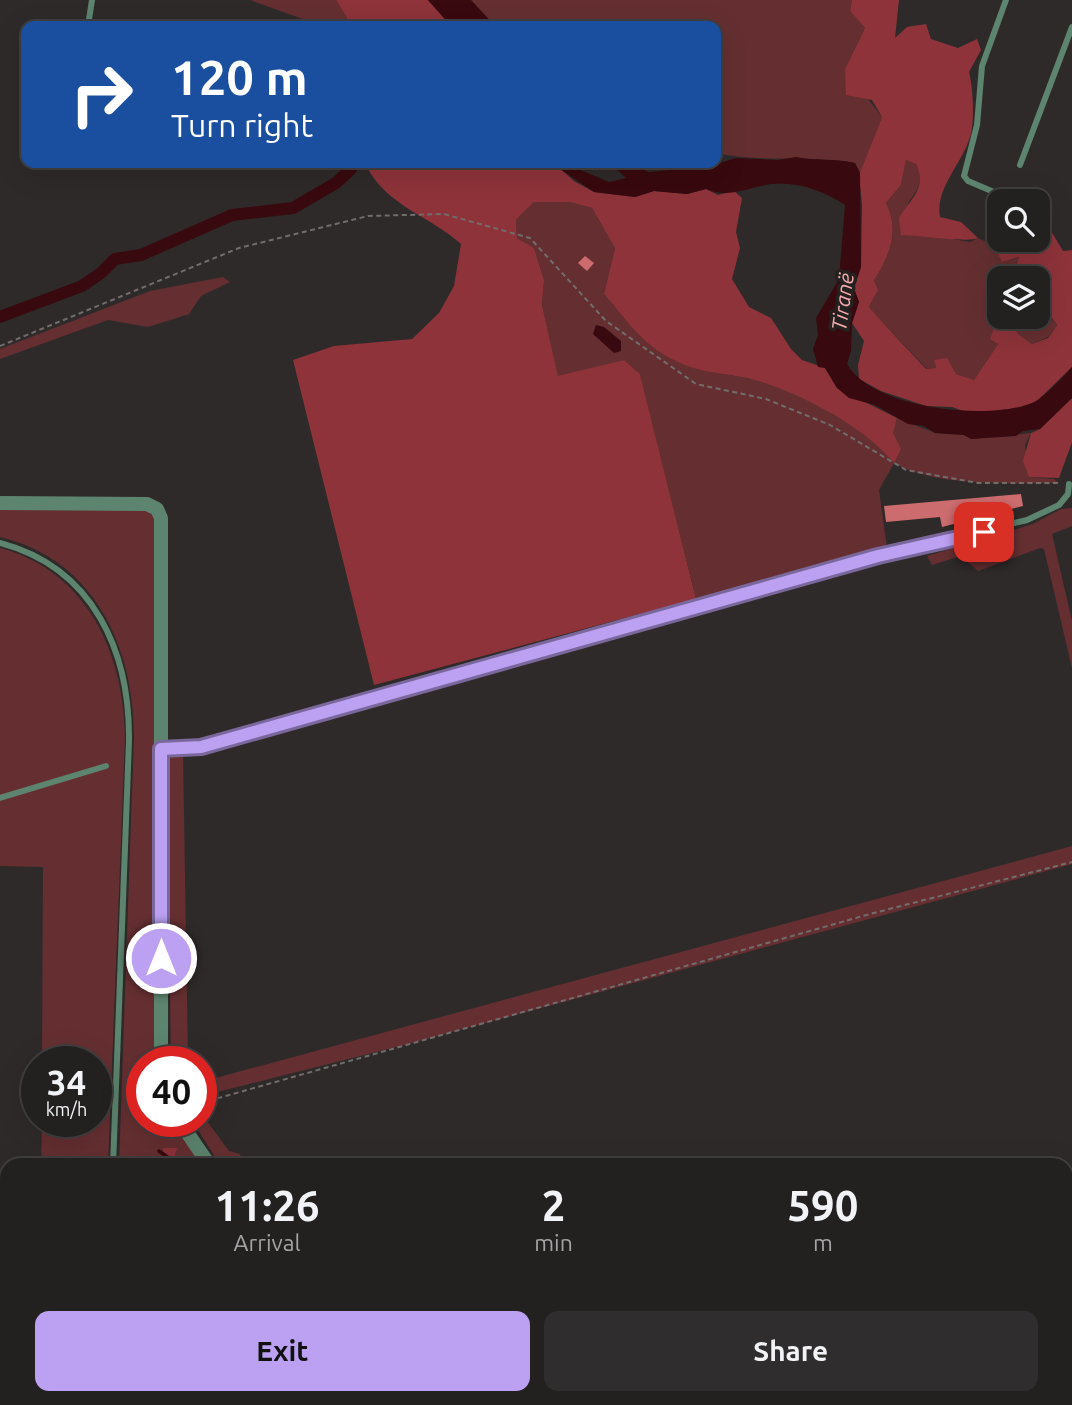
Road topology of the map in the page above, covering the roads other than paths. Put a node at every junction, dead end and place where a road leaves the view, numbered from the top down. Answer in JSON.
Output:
{"nodes":[{"id":1,"x":92,"y":0,"type":"edge"},
{"id":2,"x":1006,"y":0,"type":"edge"},
{"id":3,"x":89,"y":21,"type":"edge"},
{"id":4,"x":1072,"y":27,"type":"edge"},
{"id":5,"x":1020,"y":165,"type":"dead end"},
{"id":6,"x":987,"y":189,"type":"edge"},
{"id":7,"x":1069,"y":484,"type":"dead end"},
{"id":8,"x":0,"y":503,"type":"edge"},
{"id":9,"x":0,"y":543,"type":"edge"},
{"id":10,"x":161,"y":749,"type":"junction"},
{"id":11,"x":106,"y":765,"type":"dead end"},
{"id":12,"x":0,"y":798,"type":"edge"},
{"id":13,"x":161,"y":1046,"type":"edge"},
{"id":14,"x":190,"y":1137,"type":"edge"},
{"id":15,"x":113,"y":1158,"type":"edge"},
{"id":16,"x":205,"y":1158,"type":"edge"}],
"edges":[{"from":1,"to":3,"type":"lane"},
{"from":2,"to":6,"type":"lane"},
{"from":4,"to":5,"type":"lane"},
{"from":7,"to":10,"type":"lane"},
{"from":8,"to":10,"type":"street"},
{"from":9,"to":15,"type":"lane"},
{"from":10,"to":13,"type":"street"},
{"from":11,"to":12,"type":"lane"},
{"from":14,"to":16,"type":"street"}]}
